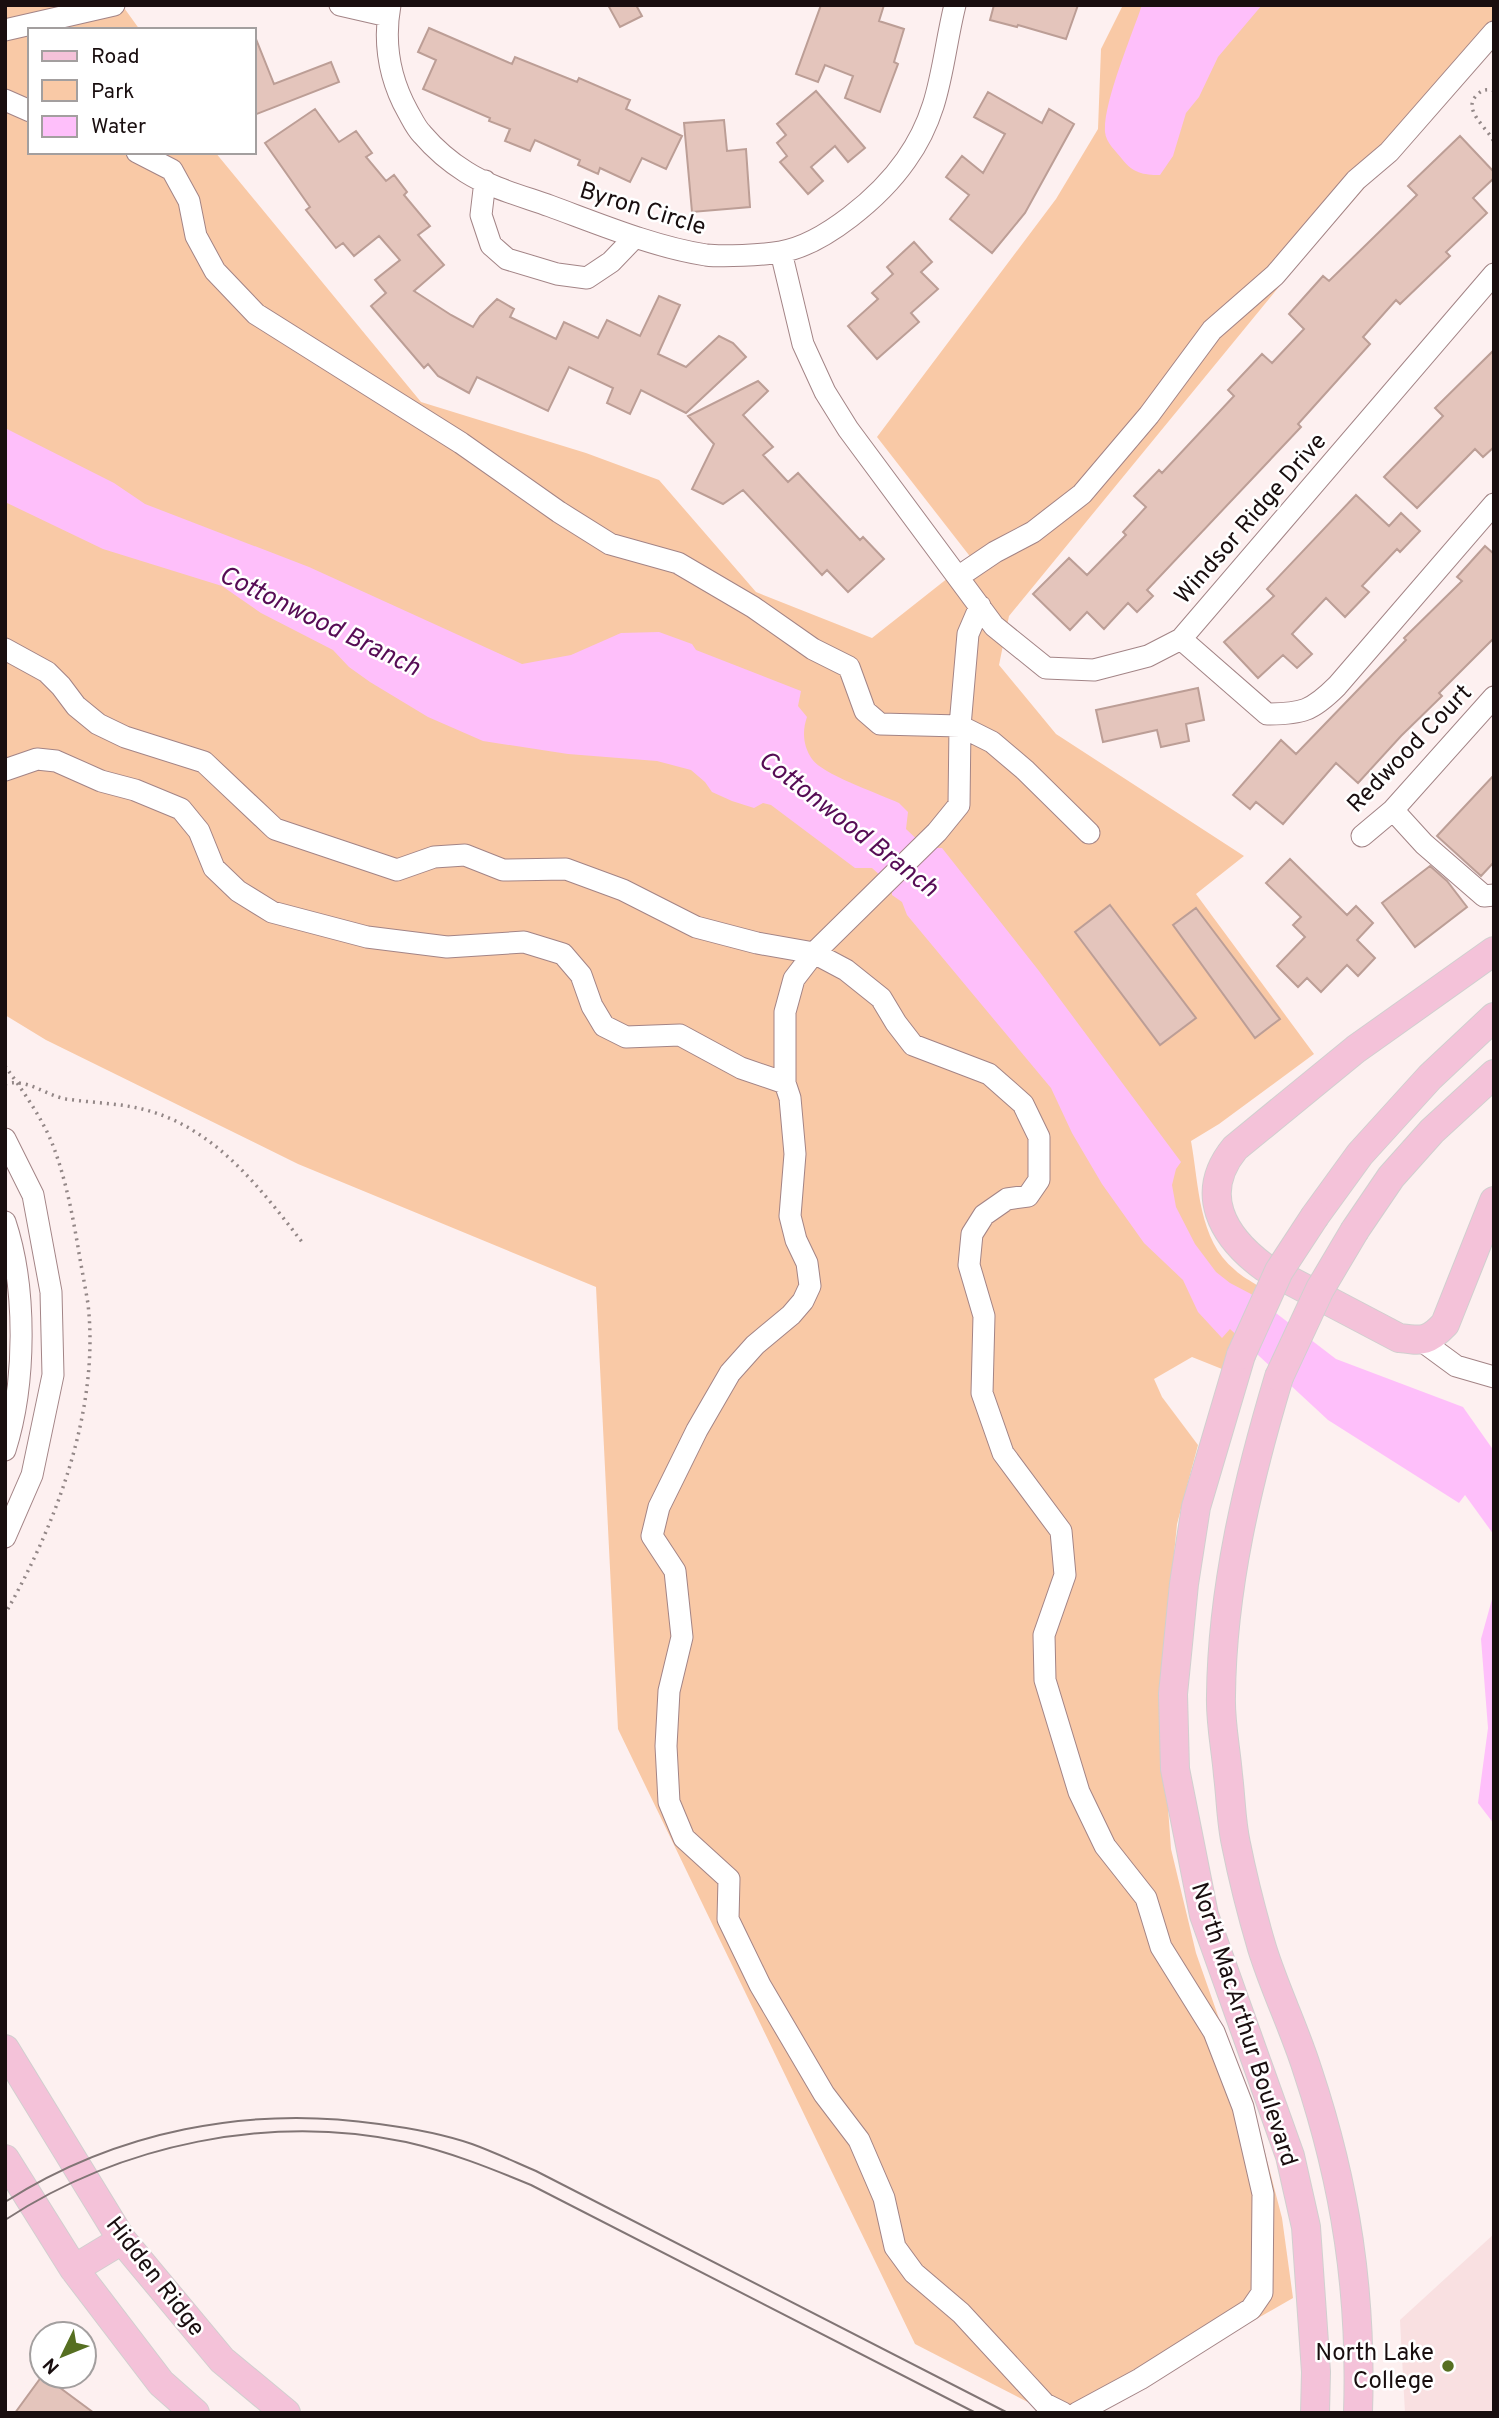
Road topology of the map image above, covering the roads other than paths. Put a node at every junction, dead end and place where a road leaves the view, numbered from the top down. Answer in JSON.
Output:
{"nodes":[{"id":1,"x":114,"y":5,"type":"edge"},
{"id":2,"x":340,"y":5,"type":"edge"},
{"id":3,"x":955,"y":5,"type":"edge"},
{"id":4,"x":389,"y":11,"type":"edge"},
{"id":5,"x":5,"y":30,"type":"edge"},
{"id":6,"x":1494,"y":32,"type":"edge"},
{"id":7,"x":5,"y":100,"type":"edge"},
{"id":8,"x":28,"y":110,"type":"edge"},
{"id":9,"x":141,"y":154,"type":"edge"},
{"id":10,"x":485,"y":181,"type":"junction"},
{"id":11,"x":635,"y":237,"type":"junction"},
{"id":12,"x":781,"y":252,"type":"junction"},
{"id":13,"x":1494,"y":274,"type":"edge"},
{"id":14,"x":1494,"y":504,"type":"edge"},
{"id":15,"x":958,"y":577,"type":"junction"},
{"id":16,"x":979,"y":606,"type":"junction"},
{"id":17,"x":1181,"y":639,"type":"junction"},
{"id":18,"x":5,"y":649,"type":"edge"},
{"id":19,"x":1494,"y":697,"type":"edge"},
{"id":20,"x":960,"y":726,"type":"junction"},
{"id":21,"x":5,"y":770,"type":"edge"},
{"id":22,"x":1393,"y":810,"type":"junction"},
{"id":23,"x":1089,"y":833,"type":"dead end"},
{"id":24,"x":1362,"y":836,"type":"dead end"},
{"id":25,"x":1494,"y":895,"type":"edge"},
{"id":26,"x":1494,"y":951,"type":"edge"},
{"id":27,"x":814,"y":953,"type":"junction"},
{"id":28,"x":1494,"y":1017,"type":"edge"},
{"id":29,"x":1494,"y":1074,"type":"edge"},
{"id":30,"x":785,"y":1083,"type":"junction"},
{"id":31,"x":5,"y":1139,"type":"edge"},
{"id":32,"x":1494,"y":1201,"type":"edge"},
{"id":33,"x":5,"y":1222,"type":"edge"},
{"id":34,"x":1422,"y":1341,"type":"junction"},
{"id":35,"x":1494,"y":1377,"type":"edge"},
{"id":36,"x":5,"y":1450,"type":"edge"},
{"id":37,"x":5,"y":1537,"type":"edge"},
{"id":38,"x":5,"y":2049,"type":"edge"},
{"id":39,"x":5,"y":2159,"type":"edge"},
{"id":40,"x":122,"y":2239,"type":"junction"},
{"id":41,"x":74,"y":2269,"type":"junction"},
{"id":42,"x":1360,"y":2411,"type":"edge"},
{"id":43,"x":195,"y":2413,"type":"edge"},
{"id":44,"x":286,"y":2413,"type":"edge"},
{"id":45,"x":1063,"y":2413,"type":"edge"},
{"id":46,"x":1077,"y":2413,"type":"edge"},
{"id":47,"x":1315,"y":2413,"type":"edge"}],
"edges":[{"from":1,"to":5,"type":"street"},
{"from":2,"to":4,"type":"street"},
{"from":3,"to":12,"type":"street","name":"Byron Circle"},
{"from":4,"to":10,"type":"street","name":"Byron Circle"},
{"from":6,"to":15,"type":"street"},
{"from":7,"to":8,"type":"street"},
{"from":9,"to":20,"type":"street"},
{"from":10,"to":11,"type":"street","name":"Byron Circle"},
{"from":10,"to":11,"type":"street"},
{"from":11,"to":12,"type":"street","name":"Byron Circle"},
{"from":12,"to":15,"type":"street"},
{"from":13,"to":17,"type":"street","name":"Windsor Ridge Drive"},
{"from":14,"to":17,"type":"street"},
{"from":15,"to":16,"type":"street"},
{"from":16,"to":17,"type":"street","name":"Windsor Ridge Drive"},
{"from":16,"to":20,"type":"street"},
{"from":18,"to":27,"type":"street"},
{"from":19,"to":22,"type":"street","name":"Redwood Court"},
{"from":20,"to":23,"type":"street"},
{"from":20,"to":27,"type":"street"},
{"from":21,"to":30,"type":"street"},
{"from":22,"to":24,"type":"street","name":"Redwood Court"},
{"from":22,"to":25,"type":"street"},
{"from":26,"to":34,"type":"main road"},
{"from":27,"to":30,"type":"street"},
{"from":27,"to":46,"type":"street"},
{"from":28,"to":47,"type":"main road","name":"North MacArthur Boulevard","bridge":true},
{"from":29,"to":42,"type":"main road","name":"North MacArthur Boulevard","bridge":true},
{"from":30,"to":45,"type":"street"},
{"from":31,"to":37,"type":"street"},
{"from":32,"to":34,"type":"main road"},
{"from":33,"to":36,"type":"street"},
{"from":34,"to":35,"type":"street"},
{"from":38,"to":40,"type":"main road","name":"Hidden Ridge"},
{"from":39,"to":41,"type":"main road"},
{"from":40,"to":41,"type":"main road"},
{"from":40,"to":44,"type":"main road","name":"Hidden Ridge"},
{"from":41,"to":43,"type":"main road"}]}
